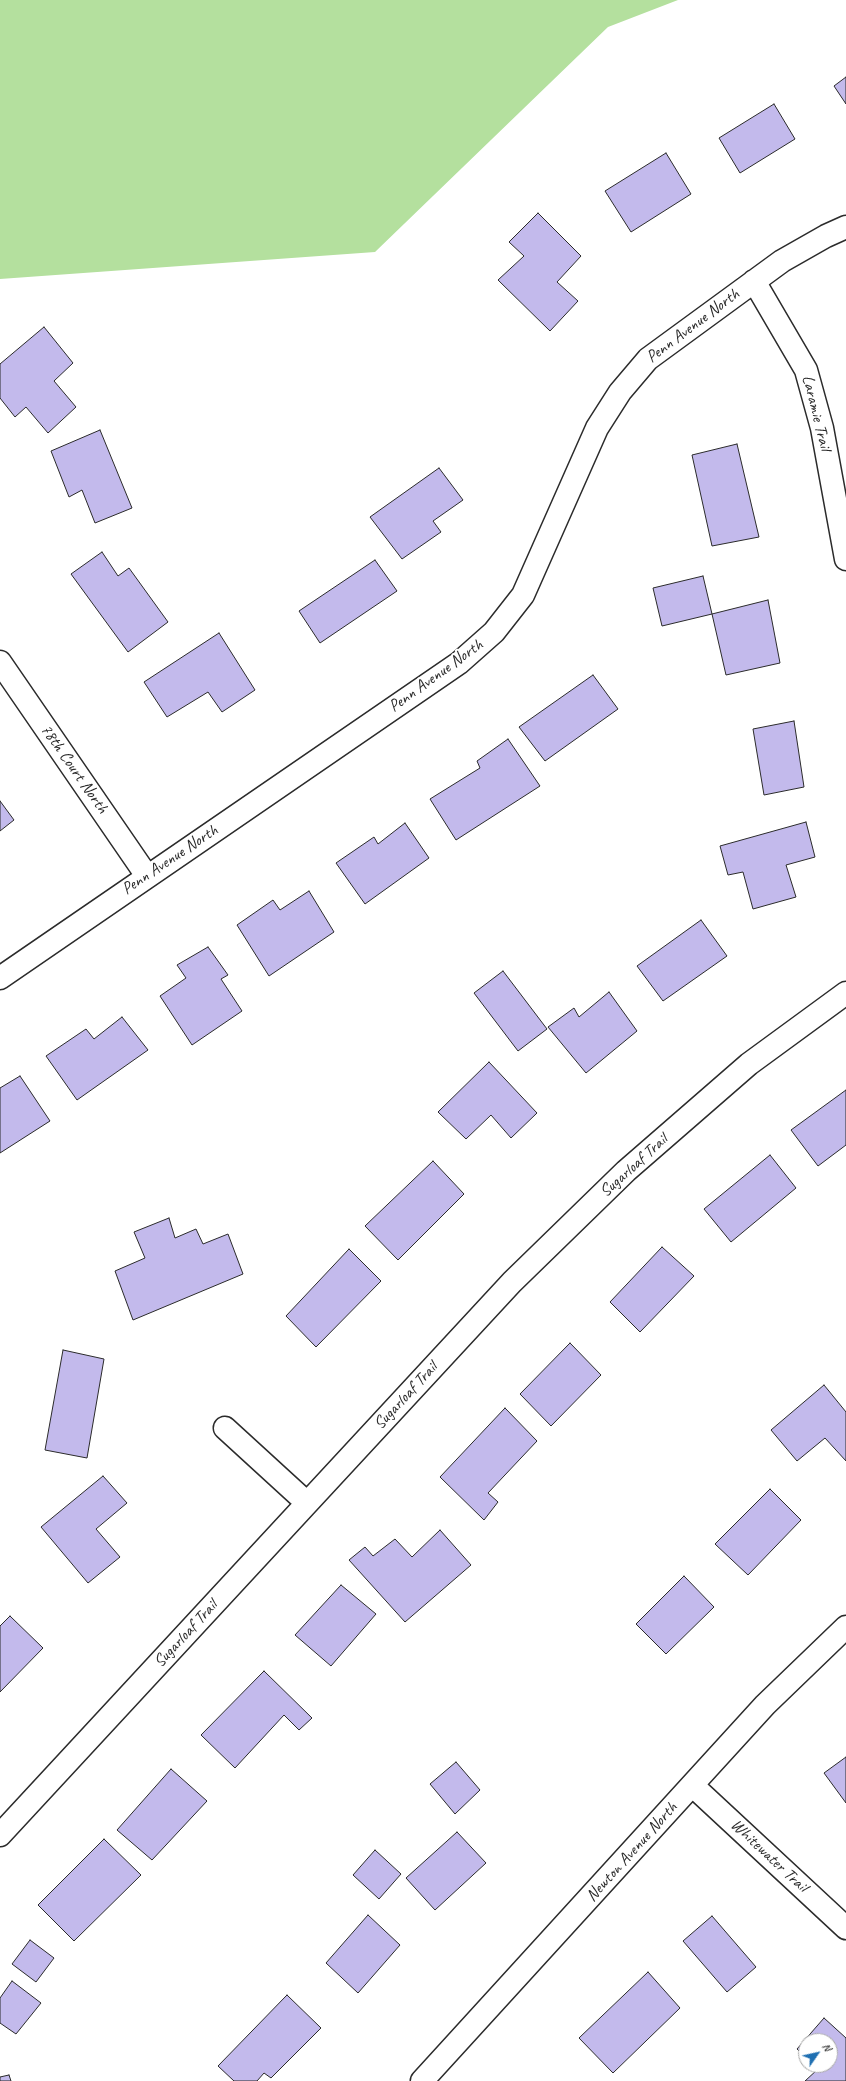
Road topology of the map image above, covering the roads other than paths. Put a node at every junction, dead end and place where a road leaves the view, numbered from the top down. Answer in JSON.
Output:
{"nodes":[{"id":1,"x":846,"y":227,"type":"edge"},
{"id":2,"x":754,"y":281,"type":"junction"},
{"id":3,"x":846,"y":558,"type":"edge"},
{"id":4,"x":0,"y":662,"type":"edge"},
{"id":5,"x":147,"y":876,"type":"junction"},
{"id":6,"x":0,"y":978,"type":"edge"},
{"id":7,"x":846,"y":993,"type":"edge"},
{"id":8,"x":225,"y":1428,"type":"dead end"},
{"id":9,"x":307,"y":1503,"type":"junction"},
{"id":10,"x":846,"y":1627,"type":"edge"},
{"id":11,"x":692,"y":1785,"type":"junction"},
{"id":12,"x":0,"y":1836,"type":"edge"},
{"id":13,"x":846,"y":1928,"type":"edge"},
{"id":14,"x":422,"y":2081,"type":"edge"}],
"edges":[{"from":1,"to":2,"type":"street","name":"Penn Avenue North"},
{"from":2,"to":3,"type":"street","name":"Laramie Trail"},
{"from":2,"to":5,"type":"street","name":"Penn Avenue North"},
{"from":4,"to":5,"type":"street","name":"78th Court North"},
{"from":5,"to":6,"type":"street","name":"Penn Avenue North"},
{"from":7,"to":9,"type":"street","name":"Sugarloaf Trail"},
{"from":8,"to":9,"type":"street"},
{"from":9,"to":12,"type":"street","name":"Sugarloaf Trail"},
{"from":10,"to":11,"type":"street","name":"Newton Avenue North"},
{"from":11,"to":13,"type":"street","name":"Whitewater Trail"},
{"from":11,"to":14,"type":"street","name":"Newton Avenue North"}]}
